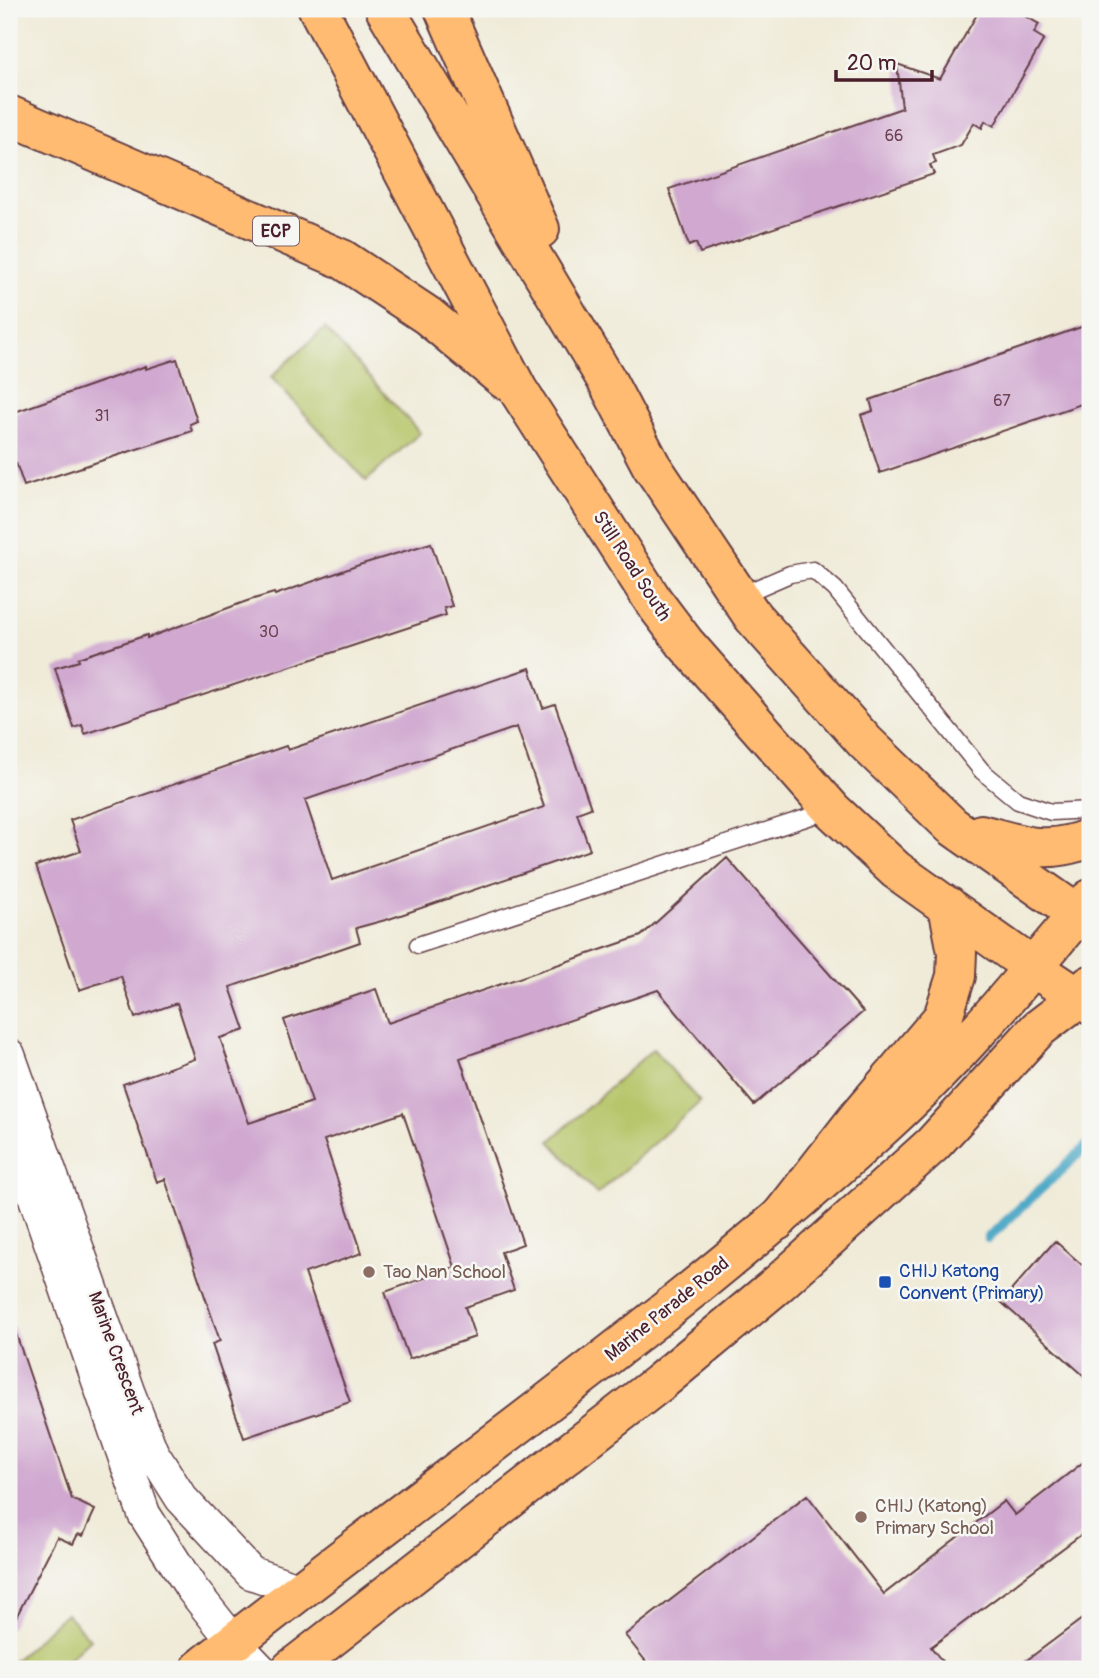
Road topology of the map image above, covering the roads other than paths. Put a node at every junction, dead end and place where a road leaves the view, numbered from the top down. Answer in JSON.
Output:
{"nodes":[{"id":1,"x":318,"y":9,"type":"edge"},
{"id":2,"x":385,"y":9,"type":"edge"},
{"id":3,"x":444,"y":9,"type":"edge"},
{"id":4,"x":9,"y":115,"type":"edge"},
{"id":5,"x":607,"y":381,"type":"junction"},
{"id":6,"x":518,"y":390,"type":"junction"},
{"id":7,"x":739,"y":596,"type":"junction"},
{"id":8,"x":832,"y":810,"type":"junction"},
{"id":9,"x":1090,"y":810,"type":"edge"},
{"id":10,"x":952,"y":826,"type":"junction"},
{"id":11,"x":1090,"y":838,"type":"edge"},
{"id":12,"x":948,"y":906,"type":"junction"},
{"id":13,"x":1086,"y":912,"type":"edge"},
{"id":14,"x":418,"y":945,"type":"dead end"},
{"id":15,"x":1034,"y":968,"type":"junction"},
{"id":16,"x":1087,"y":996,"type":"edge"},
{"id":17,"x":9,"y":1055,"type":"edge"},
{"id":18,"x":9,"y":1123,"type":"edge"},
{"id":19,"x":777,"y":1221,"type":"junction"},
{"id":20,"x":301,"y":1590,"type":"junction"},
{"id":21,"x":234,"y":1642,"type":"junction"},
{"id":22,"x":200,"y":1669,"type":"edge"},
{"id":23,"x":260,"y":1669,"type":"edge"},
{"id":24,"x":291,"y":1669,"type":"edge"}],
"edges":[{"from":1,"to":6,"type":"main road","name":"Still Road South"},
{"from":2,"to":5,"type":"main road"},
{"from":3,"to":5,"type":"main road"},
{"from":4,"to":6,"type":"main road","number":"ECP"},
{"from":5,"to":7,"type":"main road"},
{"from":6,"to":8,"type":"main road","name":"Still Road South"},
{"from":7,"to":9,"type":"lane"},
{"from":7,"to":10,"type":"main road"},
{"from":8,"to":12,"type":"main road","name":"Still Road South"},
{"from":8,"to":14,"type":"lane"},
{"from":10,"to":11,"type":"main road"},
{"from":10,"to":13,"type":"main road"},
{"from":12,"to":15,"type":"main road","name":"Still Road South"},
{"from":12,"to":19,"type":"main road"},
{"from":13,"to":15,"type":"main road","name":"Marine Parade Road"},
{"from":15,"to":16,"type":"main road","name":"Still Road South"},
{"from":15,"to":19,"type":"main road","name":"Marine Parade Road"},
{"from":16,"to":24,"type":"main road"},
{"from":17,"to":20,"type":"street","name":"Marine Crescent"},
{"from":18,"to":21,"type":"street","name":"Marine Crescent"},
{"from":19,"to":20,"type":"main road","name":"Marine Parade Road"},
{"from":20,"to":21,"type":"main road","name":"Marine Parade Road"},
{"from":21,"to":22,"type":"main road","name":"Marine Parade Road"},
{"from":21,"to":23,"type":"street","name":"Marine Crescent"}]}
